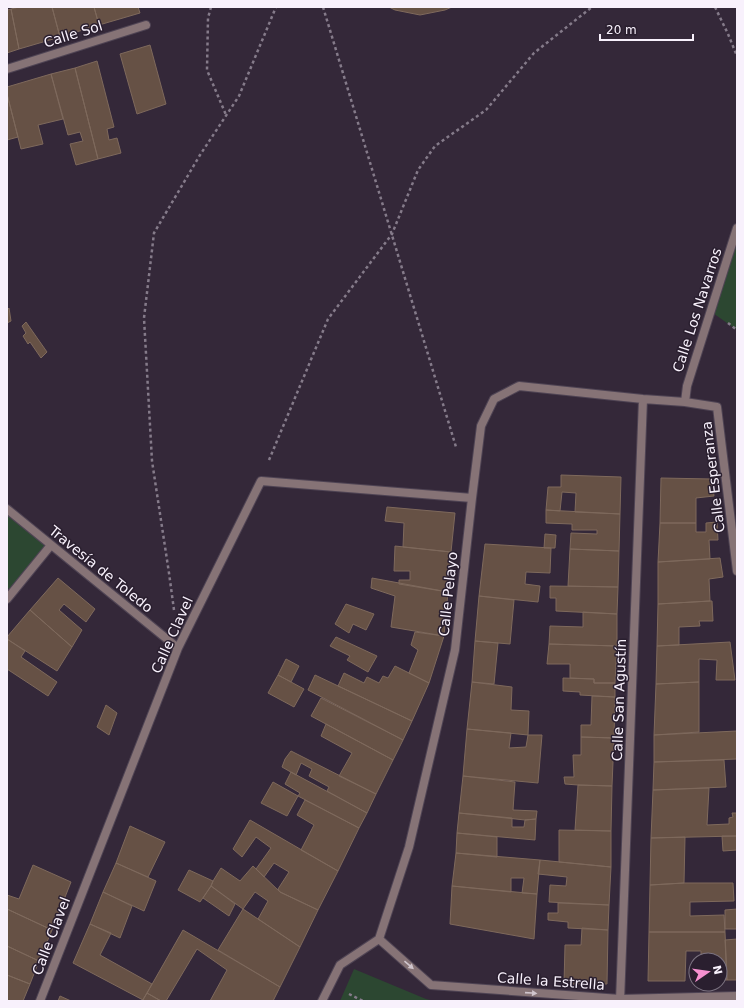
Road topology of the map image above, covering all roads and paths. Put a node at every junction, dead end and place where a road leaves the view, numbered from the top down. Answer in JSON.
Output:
{"nodes":[{"id":1,"x":211,"y":7,"type":"edge"},
{"id":2,"x":276,"y":7,"type":"edge"},
{"id":3,"x":323,"y":7,"type":"edge"},
{"id":4,"x":592,"y":7,"type":"edge"},
{"id":5,"x":715,"y":7,"type":"edge"},
{"id":6,"x":146,"y":25,"type":"dead end"},
{"id":7,"x":737,"y":56,"type":"edge"},
{"id":8,"x":7,"y":69,"type":"edge"},
{"id":9,"x":226,"y":115,"type":"junction"},
{"id":10,"x":737,"y":228,"type":"edge"},
{"id":11,"x":392,"y":234,"type":"junction"},
{"id":12,"x":643,"y":399,"type":"junction"},
{"id":13,"x":686,"y":402,"type":"junction"},
{"id":14,"x":458,"y":453,"type":"dead end"},
{"id":15,"x":261,"y":481,"type":"junction"},
{"id":16,"x":472,"y":498,"type":"junction"},
{"id":17,"x":7,"y":509,"type":"edge"},
{"id":18,"x":51,"y":545,"type":"junction"},
{"id":19,"x":737,"y":572,"type":"edge"},
{"id":20,"x":7,"y":599,"type":"edge"},
{"id":21,"x":174,"y":611,"type":"dead end"},
{"id":22,"x":178,"y":648,"type":"junction"},
{"id":23,"x":379,"y":940,"type":"junction"},
{"id":24,"x":737,"y":996,"type":"edge"},
{"id":25,"x":620,"y":1000,"type":"edge"},
{"id":26,"x":40,"y":1001,"type":"edge"},
{"id":27,"x":322,"y":1001,"type":"edge"}],
"edges":[{"from":1,"to":9,"type":"path"},
{"from":2,"to":9,"type":"path"},
{"from":3,"to":11,"type":"path"},
{"from":4,"to":11,"type":"path"},
{"from":5,"to":7,"type":"path"},
{"from":6,"to":8,"type":"street","name":"Calle Sol"},
{"from":9,"to":21,"type":"path"},
{"from":10,"to":13,"type":"street","name":"Calle Los Navarros"},
{"from":11,"to":14,"type":"path"},
{"from":11,"to":15,"type":"path"},
{"from":12,"to":13,"type":"street","name":"Calle Esperanza"},
{"from":12,"to":16,"type":"street","name":"Calle Pelayo"},
{"from":12,"to":25,"type":"street","name":"Calle San Agustín"},
{"from":13,"to":19,"type":"street","name":"Calle Esperanza"},
{"from":15,"to":16,"type":"street"},
{"from":15,"to":22,"type":"street","name":"Calle Clavel"},
{"from":16,"to":23,"type":"street","name":"Calle Pelayo"},
{"from":17,"to":18,"type":"street","name":"Travesía de Toledo"},
{"from":18,"to":20,"type":"street"},
{"from":18,"to":22,"type":"street","name":"Travesía de Toledo"},
{"from":22,"to":26,"type":"street","name":"Calle Clavel"},
{"from":23,"to":25,"type":"street","name":"Calle la Estrella","one_way":true},
{"from":23,"to":27,"type":"street"},
{"from":24,"to":25,"type":"street","name":"Calle la Estrella"}]}
